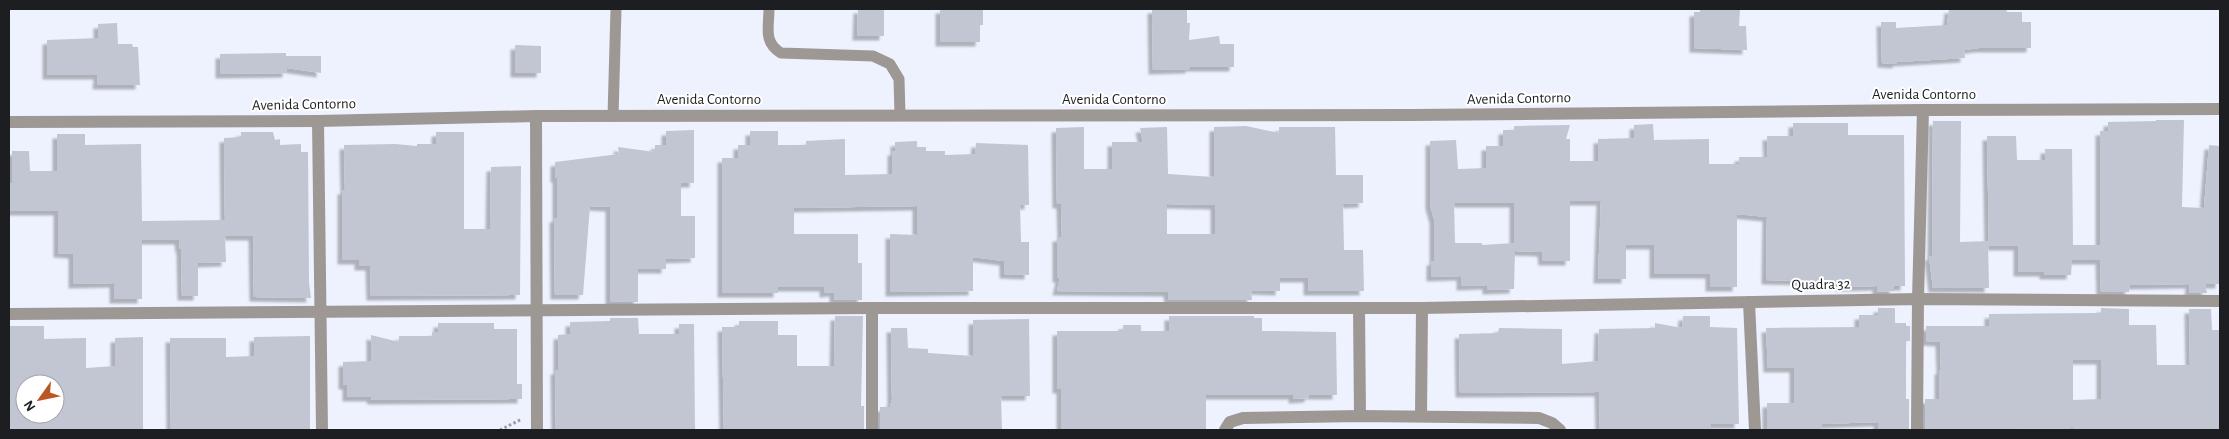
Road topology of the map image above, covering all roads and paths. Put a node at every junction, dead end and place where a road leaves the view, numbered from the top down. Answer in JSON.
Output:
{"nodes":[{"id":1,"x":616,"y":9,"type":"edge"},
{"id":2,"x":769,"y":9,"type":"edge"},
{"id":3,"x":2220,"y":109,"type":"edge"},
{"id":4,"x":1923,"y":110,"type":"junction"},
{"id":5,"x":900,"y":115,"type":"junction"},
{"id":6,"x":536,"y":116,"type":"junction"},
{"id":7,"x":613,"y":116,"type":"junction"},
{"id":8,"x":318,"y":121,"type":"junction"},
{"id":9,"x":9,"y":122,"type":"edge"},
{"id":10,"x":1918,"y":299,"type":"junction"},
{"id":11,"x":2220,"y":301,"type":"edge"},
{"id":12,"x":1750,"y":302,"type":"junction"},
{"id":13,"x":872,"y":308,"type":"junction"},
{"id":14,"x":1359,"y":308,"type":"junction"},
{"id":15,"x":1422,"y":308,"type":"junction"},
{"id":16,"x":537,"y":310,"type":"junction"},
{"id":17,"x":319,"y":312,"type":"junction"},
{"id":18,"x":9,"y":314,"type":"edge"},
{"id":19,"x":537,"y":410,"type":"junction"},
{"id":20,"x":1360,"y":416,"type":"junction"},
{"id":21,"x":1421,"y":416,"type":"junction"},
{"id":22,"x":322,"y":430,"type":"edge"},
{"id":23,"x":500,"y":430,"type":"edge"},
{"id":24,"x":537,"y":430,"type":"edge"},
{"id":25,"x":872,"y":430,"type":"edge"},
{"id":26,"x":1225,"y":430,"type":"edge"},
{"id":27,"x":1560,"y":430,"type":"edge"},
{"id":28,"x":1755,"y":430,"type":"edge"},
{"id":29,"x":1918,"y":430,"type":"edge"}],
"edges":[{"from":1,"to":7,"type":"lane"},
{"from":2,"to":5,"type":"lane"},
{"from":3,"to":4,"type":"street","name":"Avenida Contorno"},
{"from":4,"to":5,"type":"street","name":"Avenida Contorno"},
{"from":4,"to":10,"type":"street"},
{"from":5,"to":7,"type":"street","name":"Avenida Contorno"},
{"from":6,"to":7,"type":"street","name":"Avenida Contorno"},
{"from":6,"to":8,"type":"street","name":"Avenida Contorno"},
{"from":6,"to":16,"type":"street"},
{"from":8,"to":9,"type":"street","name":"Avenida Contorno"},
{"from":8,"to":17,"type":"street"},
{"from":10,"to":11,"type":"street","name":"Quadra 32"},
{"from":10,"to":12,"type":"street","name":"Quadra 32"},
{"from":10,"to":29,"type":"street"},
{"from":12,"to":15,"type":"street","name":"Quadra 32"},
{"from":12,"to":28,"type":"street"},
{"from":13,"to":14,"type":"street","name":"Quadra 32"},
{"from":13,"to":16,"type":"street","name":"Quadra 32"},
{"from":13,"to":25,"type":"street"},
{"from":14,"to":15,"type":"street","name":"Quadra 32"},
{"from":14,"to":20,"type":"street"},
{"from":15,"to":21,"type":"street"},
{"from":16,"to":17,"type":"street","name":"Quadra 32"},
{"from":16,"to":19,"type":"street"},
{"from":17,"to":18,"type":"street","name":"Quadra 32"},
{"from":17,"to":22,"type":"street"},
{"from":19,"to":23,"type":"path"},
{"from":19,"to":24,"type":"street"},
{"from":20,"to":21,"type":"street"},
{"from":20,"to":26,"type":"street"},
{"from":21,"to":27,"type":"street"}]}
